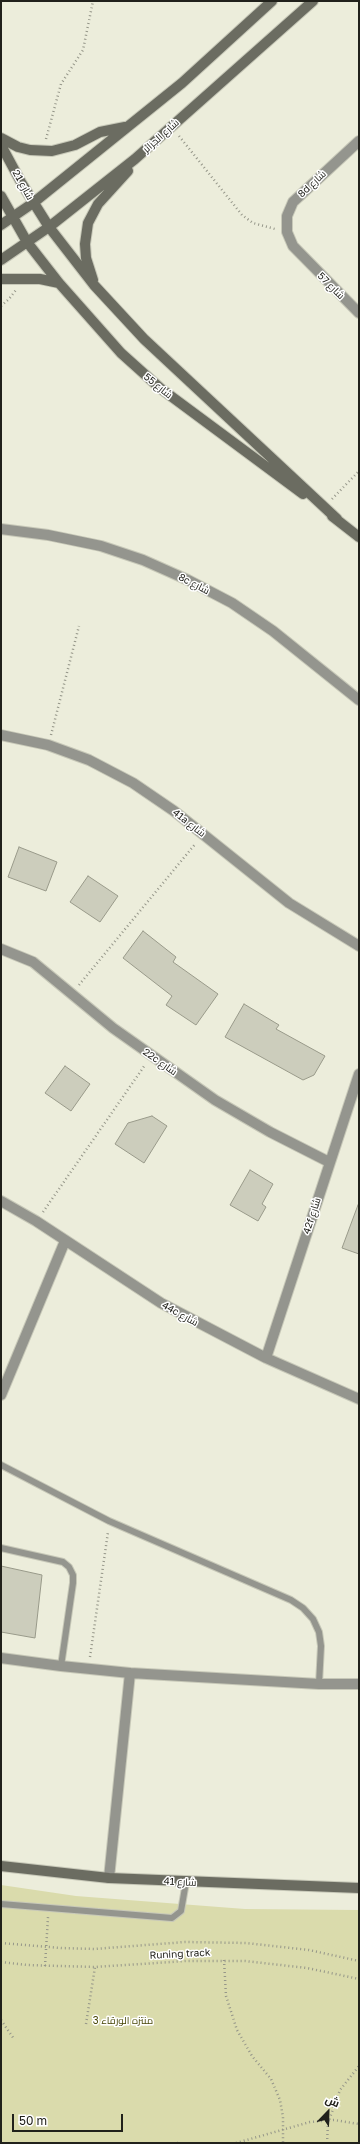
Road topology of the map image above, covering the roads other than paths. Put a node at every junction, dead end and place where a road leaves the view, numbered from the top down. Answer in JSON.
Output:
{"nodes":[{"id":1,"x":272,"y":1,"type":"edge"},
{"id":2,"x":313,"y":1,"type":"edge"},
{"id":3,"x":125,"y":127,"type":"junction"},
{"id":4,"x":1,"y":138,"type":"edge"},
{"id":5,"x":359,"y":141,"type":"edge"},
{"id":6,"x":1,"y":145,"type":"edge"},
{"id":7,"x":135,"y":159,"type":"junction"},
{"id":8,"x":1,"y":196,"type":"edge"},
{"id":9,"x":33,"y":203,"type":"junction"},
{"id":10,"x":12,"y":218,"type":"junction"},
{"id":11,"x":1,"y":225,"type":"edge"},
{"id":12,"x":49,"y":227,"type":"junction"},
{"id":13,"x":27,"y":242,"type":"junction"},
{"id":14,"x":303,"y":258,"type":"joint"},
{"id":15,"x":1,"y":260,"type":"edge"},
{"id":16,"x":1,"y":279,"type":"edge"},
{"id":17,"x":59,"y":283,"type":"junction"},
{"id":18,"x":94,"y":285,"type":"junction"},
{"id":19,"x":359,"y":313,"type":"edge"},
{"id":20,"x":337,"y":519,"type":"junction"},
{"id":21,"x":1,"y":529,"type":"edge"},
{"id":22,"x":359,"y":537,"type":"edge"},
{"id":23,"x":359,"y":700,"type":"edge"},
{"id":24,"x":1,"y":735,"type":"edge"},
{"id":25,"x":359,"y":946,"type":"edge"},
{"id":26,"x":1,"y":949,"type":"edge"},
{"id":27,"x":359,"y":1074,"type":"edge"},
{"id":28,"x":329,"y":1162,"type":"junction"},
{"id":29,"x":1,"y":1201,"type":"edge"},
{"id":30,"x":65,"y":1241,"type":"junction"},
{"id":31,"x":266,"y":1358,"type":"junction"},
{"id":32,"x":1,"y":1395,"type":"edge"},
{"id":33,"x":359,"y":1399,"type":"edge"},
{"id":34,"x":1,"y":1465,"type":"edge"},
{"id":35,"x":1,"y":1548,"type":"edge"},
{"id":36,"x":1,"y":1658,"type":"edge"},
{"id":37,"x":61,"y":1666,"type":"junction"},
{"id":38,"x":130,"y":1673,"type":"junction"},
{"id":39,"x":318,"y":1684,"type":"junction"},
{"id":40,"x":359,"y":1684,"type":"edge"},
{"id":41,"x":1,"y":1866,"type":"edge"},
{"id":42,"x":109,"y":1878,"type":"junction"},
{"id":43,"x":186,"y":1882,"type":"junction"},
{"id":44,"x":359,"y":1888,"type":"edge"},
{"id":45,"x":1,"y":1904,"type":"edge"}],
"edges":[{"from":1,"to":3,"type":"street"},
{"from":2,"to":7,"type":"street","name":"شارع الجزائر"},
{"from":3,"to":4,"type":"street"},
{"from":3,"to":9,"type":"street"},
{"from":5,"to":14,"type":"street","name":"8d شارع"},
{"from":6,"to":9,"type":"street","name":"شارع 21"},
{"from":7,"to":12,"type":"street","name":"شارع الجزائر"},
{"from":7,"to":18,"type":"street"},
{"from":8,"to":10,"type":"street"},
{"from":9,"to":10,"type":"street"},
{"from":9,"to":12,"type":"street","name":"شارع 55"},
{"from":10,"to":11,"type":"street"},
{"from":10,"to":13,"type":"street","name":"شارع 55"},
{"from":12,"to":13,"type":"street","name":"شارع الجزائر"},
{"from":12,"to":18,"type":"street","name":"شارع 55"},
{"from":13,"to":15,"type":"street","name":"شارع الجزائر"},
{"from":13,"to":17,"type":"street","name":"شارع 55"},
{"from":14,"to":19,"type":"street","name":"شارع 57"},
{"from":16,"to":17,"type":"street"},
{"from":17,"to":20,"type":"street","name":"شارع 55"},
{"from":18,"to":20,"type":"street","name":"شارع 55"},
{"from":20,"to":22,"type":"street","name":"شارع 55"},
{"from":21,"to":23,"type":"street","name":"8c شارع"},
{"from":24,"to":25,"type":"street","name":"41a شارع"},
{"from":26,"to":28,"type":"street","name":"22c شارع"},
{"from":27,"to":28,"type":"street","name":"42f شارع"},
{"from":28,"to":31,"type":"street","name":"42f شارع"},
{"from":29,"to":30,"type":"street","name":"44c شارع"},
{"from":30,"to":31,"type":"street","name":"44c شارع"},
{"from":30,"to":32,"type":"street"},
{"from":31,"to":33,"type":"street","name":"44c شارع"},
{"from":34,"to":39,"type":"lane"},
{"from":35,"to":37,"type":"lane"},
{"from":36,"to":37,"type":"street"},
{"from":37,"to":38,"type":"street"},
{"from":38,"to":39,"type":"street"},
{"from":38,"to":42,"type":"street"},
{"from":39,"to":40,"type":"street"},
{"from":41,"to":42,"type":"street","name":"شارع 41"},
{"from":42,"to":43,"type":"street","name":"شارع 41"},
{"from":43,"to":44,"type":"street","name":"شارع 41"},
{"from":43,"to":45,"type":"lane"}]}
